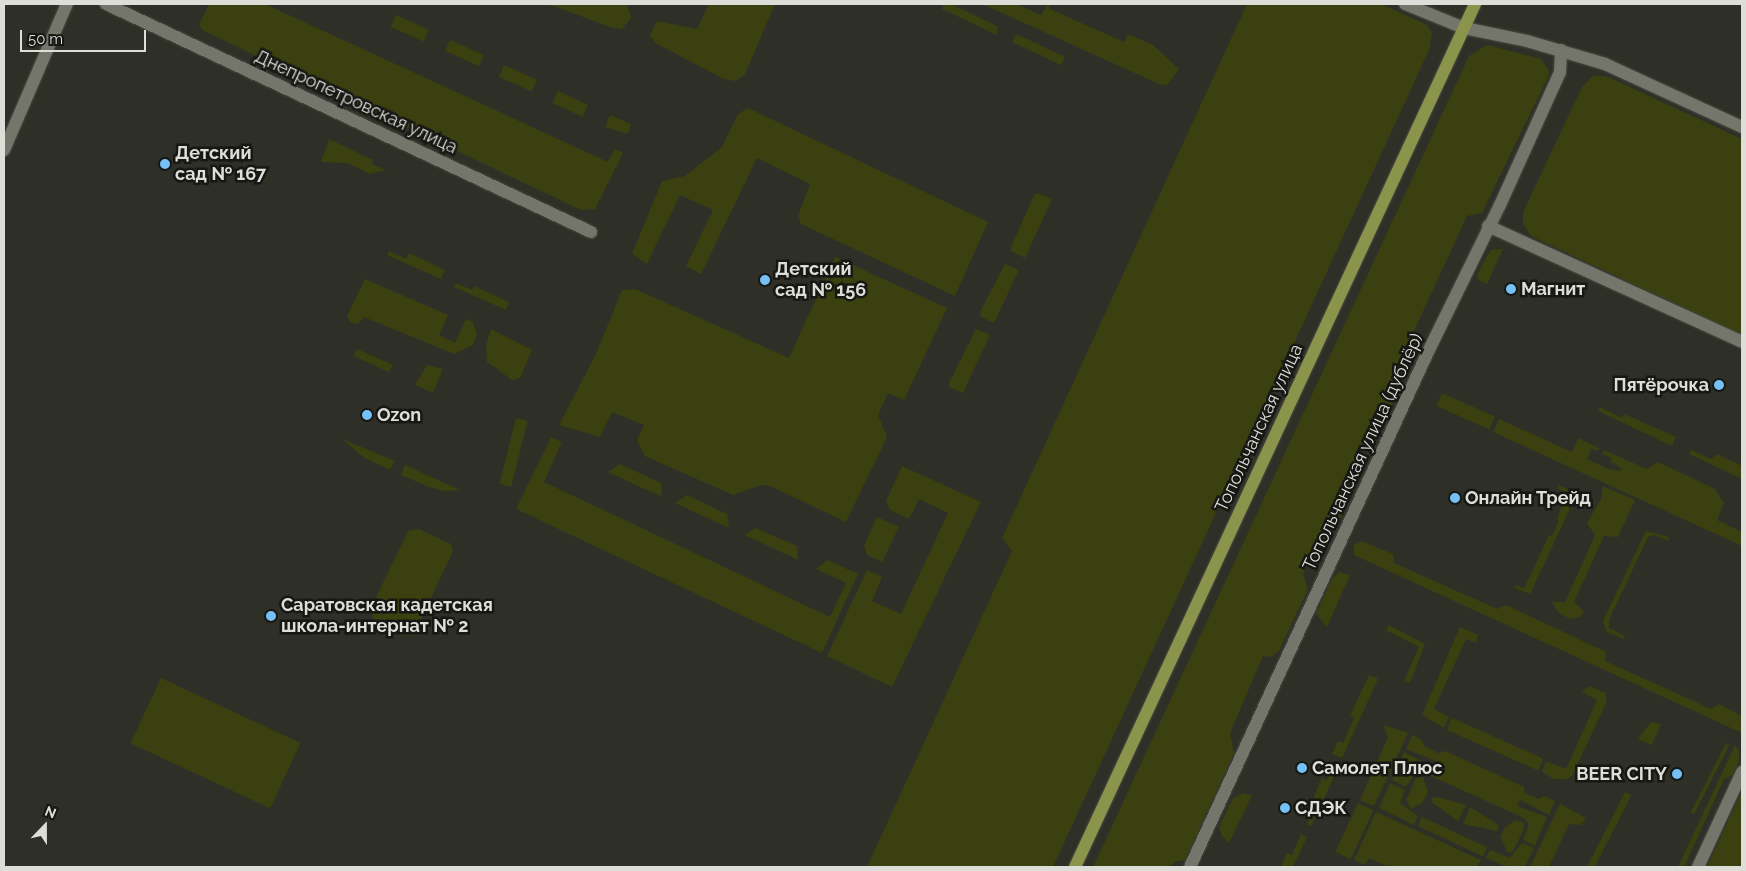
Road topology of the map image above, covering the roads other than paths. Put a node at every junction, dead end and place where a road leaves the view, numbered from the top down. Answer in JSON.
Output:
{"nodes":[{"id":1,"x":67,"y":4,"type":"edge"},
{"id":2,"x":106,"y":4,"type":"edge"},
{"id":3,"x":1405,"y":4,"type":"edge"},
{"id":4,"x":1475,"y":4,"type":"edge"},
{"id":5,"x":1464,"y":28,"type":"junction"},
{"id":6,"x":1561,"y":50,"type":"junction"},
{"id":7,"x":1742,"y":127,"type":"edge"},
{"id":8,"x":4,"y":150,"type":"edge"},
{"id":9,"x":1488,"y":226,"type":"junction"},
{"id":10,"x":591,"y":232,"type":"dead end"},
{"id":11,"x":1742,"y":342,"type":"edge"},
{"id":12,"x":1742,"y":772,"type":"edge"},
{"id":13,"x":1075,"y":867,"type":"edge"},
{"id":14,"x":1190,"y":867,"type":"edge"},
{"id":15,"x":1698,"y":867,"type":"edge"}],
"edges":[{"from":1,"to":8,"type":"street"},
{"from":2,"to":10,"type":"street","name":"Днепропетровская улица"},
{"from":3,"to":5,"type":"street"},
{"from":4,"to":5,"type":"main road","name":"Топольчанская улица"},
{"from":5,"to":6,"type":"street"},
{"from":5,"to":13,"type":"main road","name":"Топольчанская улица"},
{"from":6,"to":7,"type":"street"},
{"from":6,"to":9,"type":"street","name":"Топольчанская улица (дублёр)"},
{"from":9,"to":11,"type":"street"},
{"from":9,"to":14,"type":"street","name":"Топольчанская улица (дублёр)"},
{"from":12,"to":15,"type":"street"}]}
